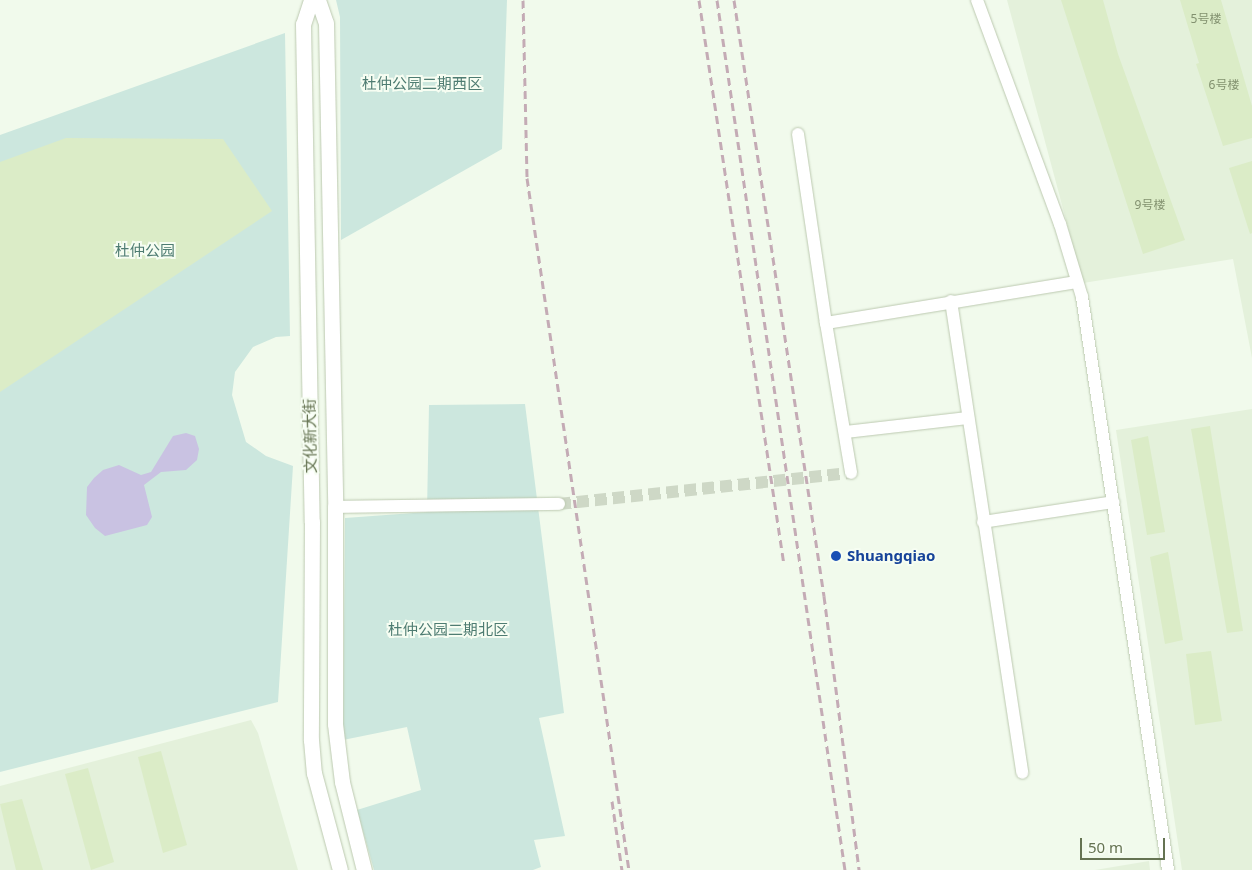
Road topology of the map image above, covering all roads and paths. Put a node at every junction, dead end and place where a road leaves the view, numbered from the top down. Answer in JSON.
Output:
{"nodes":[{"id":1,"x":311,"y":0,"type":"edge"},
{"id":2,"x":318,"y":0,"type":"edge"},
{"id":3,"x":977,"y":0,"type":"edge"},
{"id":4,"x":798,"y":134,"type":"dead end"},
{"id":5,"x":1077,"y":282,"type":"junction"},
{"id":6,"x":950,"y":302,"type":"junction"},
{"id":7,"x":826,"y":323,"type":"junction"},
{"id":8,"x":968,"y":418,"type":"junction"},
{"id":9,"x":845,"y":432,"type":"junction"},
{"id":10,"x":851,"y":473,"type":"dead end"},
{"id":11,"x":1113,"y":502,"type":"junction"},
{"id":12,"x":559,"y":504,"type":"tunnel mouth"},
{"id":13,"x":335,"y":507,"type":"junction"},
{"id":14,"x":983,"y":522,"type":"junction"},
{"id":15,"x":1022,"y":773,"type":"dead end"},
{"id":16,"x":340,"y":870,"type":"edge"},
{"id":17,"x":364,"y":870,"type":"edge"},
{"id":18,"x":1168,"y":870,"type":"edge"}],
"edges":[{"from":1,"to":16,"type":"street","name":"文化新大街"},
{"from":2,"to":13,"type":"street","name":"文化新大街"},
{"from":3,"to":5,"type":"street"},
{"from":4,"to":7,"type":"street"},
{"from":5,"to":6,"type":"street"},
{"from":5,"to":11,"type":"street"},
{"from":6,"to":7,"type":"street"},
{"from":6,"to":8,"type":"street"},
{"from":7,"to":9,"type":"street"},
{"from":8,"to":9,"type":"street"},
{"from":8,"to":14,"type":"street"},
{"from":9,"to":10,"type":"street"},
{"from":11,"to":14,"type":"street"},
{"from":11,"to":18,"type":"street"},
{"from":12,"to":13,"type":"street"},
{"from":13,"to":17,"type":"street","name":"文化新大街"},
{"from":14,"to":15,"type":"street"}]}
